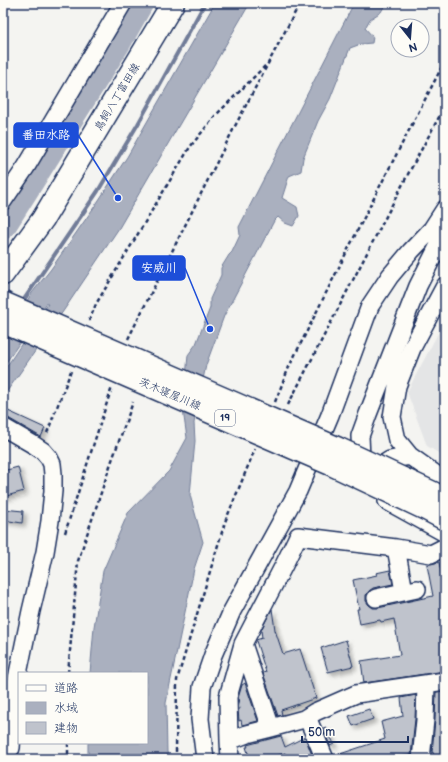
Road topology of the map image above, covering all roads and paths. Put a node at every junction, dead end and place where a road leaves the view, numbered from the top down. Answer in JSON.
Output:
{"nodes":[{"id":1,"x":123,"y":3,"type":"edge"},
{"id":2,"x":173,"y":3,"type":"edge"},
{"id":3,"x":300,"y":3,"type":"edge"},
{"id":4,"x":445,"y":61,"type":"edge"},
{"id":5,"x":269,"y":62,"type":"junction"},
{"id":6,"x":445,"y":106,"type":"edge"},
{"id":7,"x":3,"y":201,"type":"edge"},
{"id":8,"x":445,"y":209,"type":"edge"},
{"id":9,"x":445,"y":233,"type":"edge"},
{"id":10,"x":4,"y":271,"type":"edge"},
{"id":11,"x":445,"y":286,"type":"edge"},
{"id":12,"x":3,"y":303,"type":"edge"},
{"id":13,"x":3,"y":322,"type":"edge"},
{"id":14,"x":88,"y":325,"type":"dead end"},
{"id":15,"x":126,"y":344,"type":"dead end"},
{"id":16,"x":72,"y":367,"type":"dead end"},
{"id":17,"x":114,"y":382,"type":"dead end"},
{"id":18,"x":133,"y":402,"type":"dead end"},
{"id":19,"x":274,"y":404,"type":"dead end"},
{"id":20,"x":288,"y":405,"type":"dead end"},
{"id":21,"x":3,"y":427,"type":"edge"},
{"id":22,"x":47,"y":433,"type":"dead end"},
{"id":23,"x":256,"y":448,"type":"dead end"},
{"id":24,"x":410,"y":456,"type":"junction"},
{"id":25,"x":445,"y":480,"type":"edge"},
{"id":26,"x":366,"y":483,"type":"junction"},
{"id":27,"x":445,"y":500,"type":"edge"},
{"id":28,"x":445,"y":519,"type":"edge"},
{"id":29,"x":445,"y":533,"type":"edge"},
{"id":30,"x":64,"y":537,"type":"dead end"},
{"id":31,"x":445,"y":547,"type":"edge"},
{"id":32,"x":396,"y":548,"type":"junction"},
{"id":33,"x":376,"y":598,"type":"dead end"},
{"id":34,"x":243,"y":644,"type":"junction"},
{"id":35,"x":18,"y":672,"type":"edge"},
{"id":36,"x":68,"y":672,"type":"edge"},
{"id":37,"x":18,"y":674,"type":"edge"},
{"id":38,"x":445,"y":681,"type":"edge"},
{"id":39,"x":426,"y":684,"type":"junction"},
{"id":40,"x":307,"y":717,"type":"junction"},
{"id":41,"x":271,"y":728,"type":"junction"},
{"id":42,"x":229,"y":741,"type":"junction"},
{"id":43,"x":68,"y":744,"type":"edge"},
{"id":44,"x":9,"y":752,"type":"edge"},
{"id":45,"x":68,"y":759,"type":"edge"},
{"id":46,"x":178,"y":759,"type":"edge"},
{"id":47,"x":205,"y":759,"type":"edge"},
{"id":48,"x":230,"y":759,"type":"edge"},
{"id":49,"x":235,"y":759,"type":"edge"},
{"id":50,"x":326,"y":759,"type":"edge"},
{"id":51,"x":421,"y":759,"type":"edge"}],
"edges":[{"from":1,"to":7,"type":"street"},
{"from":2,"to":10,"type":"main road","name":"鳥飼八丁富田線"},
{"from":3,"to":5,"type":"path"},
{"from":4,"to":19,"type":"path"},
{"from":5,"to":14,"type":"path"},
{"from":5,"to":15,"type":"path"},
{"from":6,"to":20,"type":"path"},
{"from":8,"to":47,"type":"street"},
{"from":9,"to":26,"type":"street"},
{"from":11,"to":24,"type":"street"},
{"from":12,"to":27,"type":"main road","name":"茨木寝屋川線","number":"19","bridge":true},
{"from":13,"to":28,"type":"main road","name":"茨木寝屋川線","number":"19","bridge":true},
{"from":16,"to":22,"type":"path"},
{"from":17,"to":30,"type":"path"},
{"from":18,"to":36,"type":"path"},
{"from":21,"to":35,"type":"street"},
{"from":23,"to":46,"type":"path"},
{"from":24,"to":25,"type":"street"},
{"from":24,"to":26,"type":"street"},
{"from":26,"to":29,"type":"street"},
{"from":31,"to":32,"type":"street"},
{"from":32,"to":33,"type":"street"},
{"from":32,"to":34,"type":"street"},
{"from":34,"to":41,"type":"street"},
{"from":34,"to":42,"type":"street"},
{"from":37,"to":44,"type":"street"},
{"from":38,"to":39,"type":"street"},
{"from":39,"to":40,"type":"street"},
{"from":39,"to":51,"type":"street"},
{"from":40,"to":41,"type":"street"},
{"from":40,"to":50,"type":"street"},
{"from":41,"to":42,"type":"street"},
{"from":42,"to":48,"type":"street"},
{"from":42,"to":49,"type":"street"},
{"from":43,"to":45,"type":"path"}]}
